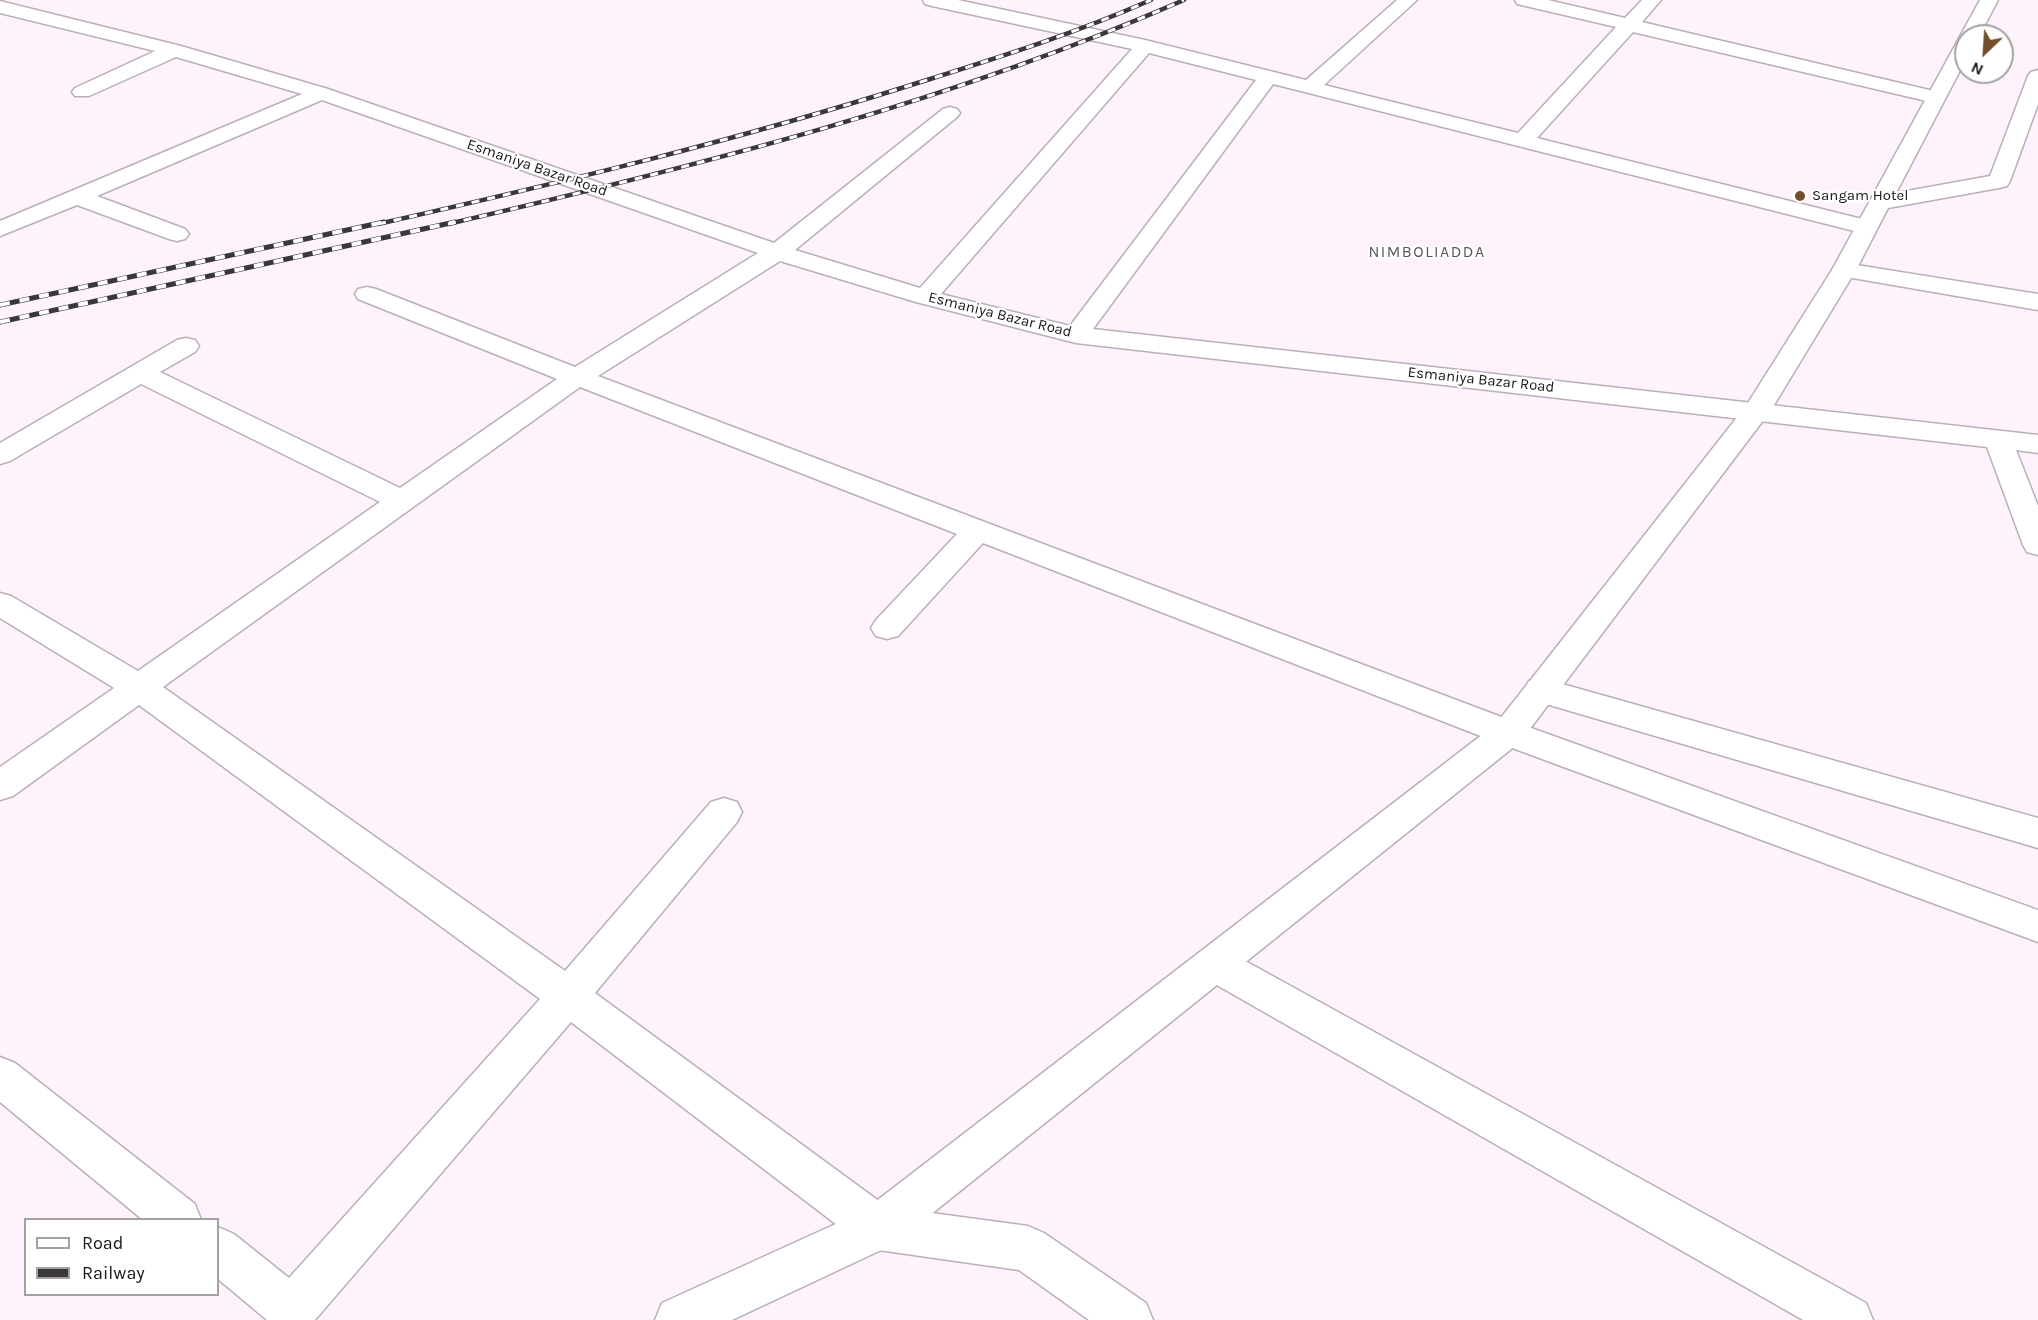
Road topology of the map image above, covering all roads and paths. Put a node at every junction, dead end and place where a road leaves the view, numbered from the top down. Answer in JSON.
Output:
{"nodes":[{"id":1,"x":932,"y":0,"type":"edge"},
{"id":2,"x":1408,"y":0,"type":"edge"},
{"id":3,"x":1524,"y":0,"type":"edge"},
{"id":4,"x":1653,"y":0,"type":"edge"},
{"id":5,"x":1989,"y":0,"type":"edge"},
{"id":6,"x":0,"y":7,"type":"edge"},
{"id":7,"x":1976,"y":24,"type":"edge"},
{"id":8,"x":1630,"y":25,"type":"junction"},
{"id":9,"x":1145,"y":46,"type":"junction"},
{"id":10,"x":174,"y":50,"type":"junction"},
{"id":11,"x":1954,"y":64,"type":"edge"},
{"id":12,"x":1269,"y":76,"type":"junction"},
{"id":13,"x":2038,"y":76,"type":"edge"},
{"id":14,"x":1310,"y":87,"type":"junction"},
{"id":15,"x":82,"y":92,"type":"dead end"},
{"id":16,"x":321,"y":93,"type":"junction"},
{"id":17,"x":1935,"y":98,"type":"junction"},
{"id":18,"x":950,"y":113,"type":"dead end"},
{"id":19,"x":1522,"y":141,"type":"junction"},
{"id":20,"x":75,"y":196,"type":"junction"},
{"id":21,"x":1873,"y":215,"type":"junction"},
{"id":22,"x":0,"y":229,"type":"edge"},
{"id":23,"x":177,"y":234,"type":"dead end"},
{"id":24,"x":777,"y":252,"type":"junction"},
{"id":25,"x":1844,"y":270,"type":"junction"},
{"id":26,"x":367,"y":294,"type":"dead end"},
{"id":27,"x":925,"y":297,"type":"junction"},
{"id":28,"x":2038,"y":302,"type":"edge"},
{"id":29,"x":1076,"y":335,"type":"junction"},
{"id":30,"x":186,"y":346,"type":"dead end"},
{"id":31,"x":140,"y":373,"type":"junction"},
{"id":32,"x":577,"y":377,"type":"junction"},
{"id":33,"x":1757,"y":410,"type":"junction"},
{"id":34,"x":1998,"y":440,"type":"junction"},
{"id":35,"x":2038,"y":444,"type":"edge"},
{"id":36,"x":0,"y":455,"type":"edge"},
{"id":37,"x":2026,"y":480,"type":"edge"},
{"id":38,"x":402,"y":501,"type":"junction"},
{"id":39,"x":978,"y":530,"type":"junction"},
{"id":40,"x":2038,"y":544,"type":"edge"},
{"id":41,"x":0,"y":604,"type":"edge"},
{"id":42,"x":887,"y":628,"type":"dead end"},
{"id":43,"x":139,"y":687,"type":"junction"},
{"id":44,"x":1541,"y":690,"type":"junction"},
{"id":45,"x":1508,"y":733,"type":"junction"},
{"id":46,"x":0,"y":786,"type":"edge"},
{"id":47,"x":724,"y":812,"type":"dead end"},
{"id":48,"x":2038,"y":833,"type":"edge"},
{"id":49,"x":2038,"y":926,"type":"edge"},
{"id":50,"x":1215,"y":964,"type":"junction"},
{"id":51,"x":568,"y":996,"type":"junction"},
{"id":52,"x":0,"y":1076,"type":"edge"},
{"id":53,"x":177,"y":1218,"type":"edge"},
{"id":54,"x":878,"y":1228,"type":"junction"},
{"id":55,"x":219,"y":1251,"type":"edge"},
{"id":56,"x":679,"y":1320,"type":"edge"},
{"id":57,"x":1129,"y":1320,"type":"edge"},
{"id":58,"x":1849,"y":1320,"type":"edge"}],
"edges":[{"from":1,"to":9,"type":"street"},
{"from":2,"to":14,"type":"street"},
{"from":3,"to":8,"type":"street"},
{"from":4,"to":8,"type":"street"},
{"from":5,"to":7,"type":"street"},
{"from":6,"to":10,"type":"street","name":"Esmaniya Bazar Road"},
{"from":8,"to":17,"type":"street"},
{"from":8,"to":19,"type":"street"},
{"from":9,"to":12,"type":"street"},
{"from":9,"to":27,"type":"street"},
{"from":10,"to":15,"type":"street"},
{"from":10,"to":16,"type":"street","name":"Esmaniya Bazar Road"},
{"from":11,"to":17,"type":"street"},
{"from":12,"to":14,"type":"street"},
{"from":12,"to":29,"type":"street"},
{"from":13,"to":21,"type":"street"},
{"from":14,"to":19,"type":"street"},
{"from":16,"to":20,"type":"street"},
{"from":16,"to":24,"type":"street","name":"Esmaniya Bazar Road"},
{"from":17,"to":21,"type":"street"},
{"from":18,"to":24,"type":"street"},
{"from":19,"to":21,"type":"street"},
{"from":20,"to":22,"type":"street"},
{"from":20,"to":23,"type":"street"},
{"from":21,"to":25,"type":"street"},
{"from":24,"to":27,"type":"street","name":"Esmaniya Bazar Road"},
{"from":24,"to":32,"type":"street"},
{"from":25,"to":28,"type":"street"},
{"from":25,"to":33,"type":"street"},
{"from":26,"to":32,"type":"street"},
{"from":27,"to":29,"type":"street","name":"Esmaniya Bazar Road"},
{"from":29,"to":33,"type":"street","name":"Esmaniya Bazar Road"},
{"from":30,"to":31,"type":"street"},
{"from":31,"to":36,"type":"street"},
{"from":31,"to":38,"type":"street"},
{"from":32,"to":38,"type":"street"},
{"from":32,"to":39,"type":"street"},
{"from":33,"to":34,"type":"street","name":"Esmaniya Bazar Road"},
{"from":33,"to":44,"type":"street"},
{"from":34,"to":35,"type":"street","name":"Esmaniya Bazar Road"},
{"from":34,"to":37,"type":"street"},
{"from":37,"to":40,"type":"street"},
{"from":38,"to":43,"type":"street"},
{"from":39,"to":42,"type":"street"},
{"from":39,"to":45,"type":"street"},
{"from":41,"to":43,"type":"street"},
{"from":43,"to":46,"type":"street"},
{"from":43,"to":51,"type":"street"},
{"from":44,"to":45,"type":"street"},
{"from":44,"to":48,"type":"street"},
{"from":45,"to":49,"type":"street"},
{"from":45,"to":50,"type":"street"},
{"from":47,"to":51,"type":"street"},
{"from":50,"to":54,"type":"street"},
{"from":50,"to":58,"type":"street"},
{"from":51,"to":54,"type":"street"},
{"from":51,"to":55,"type":"street"},
{"from":52,"to":53,"type":"street"},
{"from":54,"to":56,"type":"street"},
{"from":54,"to":57,"type":"street"}]}
